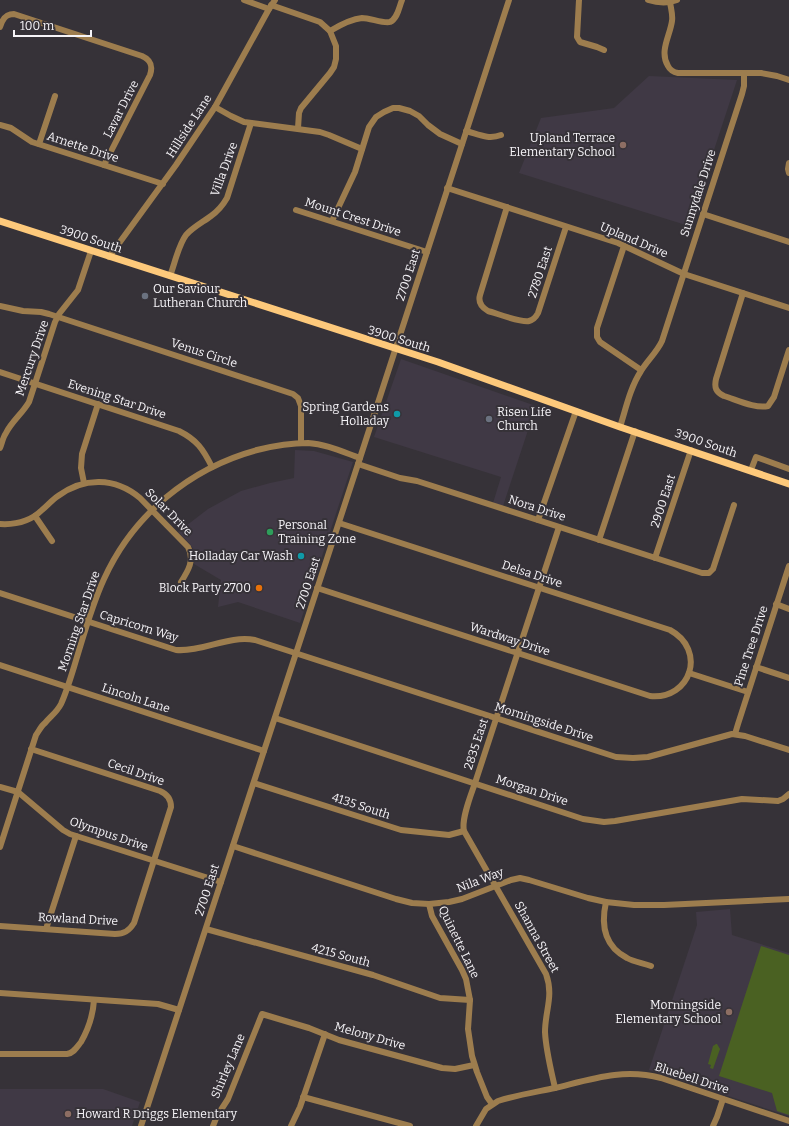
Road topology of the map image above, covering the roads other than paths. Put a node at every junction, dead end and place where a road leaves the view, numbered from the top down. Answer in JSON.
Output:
{"nodes":[{"id":1,"x":244,"y":0,"type":"edge"},
{"id":2,"x":402,"y":0,"type":"edge"},
{"id":3,"x":509,"y":0,"type":"edge"},
{"id":4,"x":579,"y":0,"type":"edge"},
{"id":5,"x":648,"y":0,"type":"edge"},
{"id":6,"x":673,"y":1,"type":"edge"},
{"id":7,"x":272,"y":5,"type":"edge"},
{"id":8,"x":0,"y":28,"type":"edge"},
{"id":9,"x":330,"y":31,"type":"junction"},
{"id":10,"x":604,"y":50,"type":"dead end"},
{"id":11,"x":744,"y":73,"type":"junction"},
{"id":12,"x":789,"y":80,"type":"edge"},
{"id":13,"x":55,"y":96,"type":"dead end"},
{"id":14,"x":215,"y":107,"type":"junction"},
{"id":15,"x":251,"y":123,"type":"junction"},
{"id":16,"x":0,"y":124,"type":"edge"},
{"id":17,"x":298,"y":128,"type":"junction"},
{"id":18,"x":466,"y":131,"type":"junction"},
{"id":19,"x":501,"y":135,"type":"dead end"},
{"id":20,"x":39,"y":144,"type":"junction"},
{"id":21,"x":462,"y":144,"type":"junction"},
{"id":22,"x":362,"y":149,"type":"junction"},
{"id":23,"x":789,"y":163,"type":"edge"},
{"id":24,"x":104,"y":165,"type":"junction"},
{"id":25,"x":789,"y":173,"type":"edge"},
{"id":26,"x":163,"y":184,"type":"junction"},
{"id":27,"x":447,"y":188,"type":"junction"},
{"id":28,"x":507,"y":207,"type":"junction"},
{"id":29,"x":296,"y":210,"type":"dead end"},
{"id":30,"x":703,"y":214,"type":"junction"},
{"id":31,"x":0,"y":221,"type":"edge"},
{"id":32,"x":332,"y":221,"type":"junction"},
{"id":33,"x":566,"y":226,"type":"junction"},
{"id":34,"x":789,"y":242,"type":"edge"},
{"id":35,"x":624,"y":246,"type":"junction"},
{"id":36,"x":91,"y":251,"type":"junction"},
{"id":37,"x":427,"y":252,"type":"junction"},
{"id":38,"x":109,"y":257,"type":"junction"},
{"id":39,"x":684,"y":274,"type":"junction"},
{"id":40,"x":170,"y":276,"type":"junction"},
{"id":41,"x":743,"y":293,"type":"junction"},
{"id":42,"x":0,"y":306,"type":"edge"},
{"id":43,"x":789,"y":308,"type":"edge"},
{"id":44,"x":58,"y":317,"type":"junction"},
{"id":45,"x":395,"y":349,"type":"junction"},
{"id":46,"x":789,"y":350,"type":"edge"},
{"id":47,"x":641,"y":370,"type":"junction"},
{"id":48,"x":0,"y":372,"type":"edge"},
{"id":49,"x":35,"y":384,"type":"junction"},
{"id":50,"x":98,"y":404,"type":"junction"},
{"id":51,"x":576,"y":411,"type":"junction"},
{"id":52,"x":620,"y":426,"type":"junction"},
{"id":53,"x":635,"y":431,"type":"junction"},
{"id":54,"x":301,"y":443,"type":"junction"},
{"id":55,"x":0,"y":448,"type":"edge"},
{"id":56,"x":691,"y":450,"type":"junction"},
{"id":57,"x":360,"y":458,"type":"junction"},
{"id":58,"x":358,"y":464,"type":"junction"},
{"id":59,"x":212,"y":467,"type":"junction"},
{"id":60,"x":789,"y":469,"type":"edge"},
{"id":61,"x":751,"y":470,"type":"junction"},
{"id":62,"x":84,"y":483,"type":"junction"},
{"id":63,"x":789,"y":484,"type":"edge"},
{"id":64,"x":734,"y":505,"type":"dead end"},
{"id":65,"x":152,"y":510,"type":"junction"},
{"id":66,"x":35,"y":516,"type":"junction"},
{"id":67,"x":538,"y":520,"type":"junction"},
{"id":68,"x":339,"y":523,"type":"junction"},
{"id":69,"x":0,"y":524,"type":"edge"},
{"id":70,"x":559,"y":527,"type":"junction"},
{"id":71,"x":599,"y":540,"type":"junction"},
{"id":72,"x":52,"y":541,"type":"dead end"},
{"id":73,"x":655,"y":558,"type":"junction"},
{"id":74,"x":789,"y":566,"type":"edge"},
{"id":75,"x":181,"y":582,"type":"dead end"},
{"id":76,"x":318,"y":588,"type":"junction"},
{"id":77,"x":540,"y":588,"type":"junction"},
{"id":78,"x":0,"y":593,"type":"edge"},
{"id":79,"x":776,"y":604,"type":"junction"},
{"id":80,"x":789,"y":609,"type":"edge"},
{"id":81,"x":88,"y":622,"type":"junction"},
{"id":82,"x":296,"y":653,"type":"junction"},
{"id":83,"x":518,"y":653,"type":"junction"},
{"id":84,"x":0,"y":665,"type":"edge"},
{"id":85,"x":756,"y":667,"type":"junction"},
{"id":86,"x":689,"y":673,"type":"junction"},
{"id":87,"x":789,"y":678,"type":"edge"},
{"id":88,"x":67,"y":687,"type":"junction"},
{"id":89,"x":748,"y":692,"type":"junction"},
{"id":90,"x":275,"y":718,"type":"junction"},
{"id":91,"x":496,"y":718,"type":"junction"},
{"id":92,"x":735,"y":734,"type":"junction"},
{"id":93,"x":32,"y":749,"type":"junction"},
{"id":94,"x":789,"y":750,"type":"edge"},
{"id":95,"x":264,"y":752,"type":"junction"},
{"id":96,"x":254,"y":783,"type":"junction"},
{"id":97,"x":475,"y":783,"type":"junction"},
{"id":98,"x":0,"y":787,"type":"edge"},
{"id":99,"x":18,"y":792,"type":"junction"},
{"id":100,"x":789,"y":794,"type":"edge"},
{"id":101,"x":464,"y":831,"type":"junction"},
{"id":102,"x":76,"y":836,"type":"junction"},
{"id":103,"x":233,"y":846,"type":"junction"},
{"id":104,"x":0,"y":847,"type":"edge"},
{"id":105,"x":154,"y":861,"type":"junction"},
{"id":106,"x":221,"y":882,"type":"junction"},
{"id":107,"x":496,"y":886,"type":"junction"},
{"id":108,"x":789,"y":898,"type":"edge"},
{"id":109,"x":606,"y":902,"type":"junction"},
{"id":110,"x":429,"y":904,"type":"junction"},
{"id":111,"x":0,"y":926,"type":"edge"},
{"id":112,"x":46,"y":929,"type":"junction"},
{"id":113,"x":206,"y":929,"type":"junction"},
{"id":114,"x":651,"y":966,"type":"dead end"},
{"id":115,"x":0,"y":993,"type":"edge"},
{"id":116,"x":94,"y":1000,"type":"junction"},
{"id":117,"x":470,"y":1000,"type":"junction"},
{"id":118,"x":179,"y":1010,"type":"junction"},
{"id":119,"x":262,"y":1014,"type":"joint"},
{"id":120,"x":325,"y":1034,"type":"junction"},
{"id":121,"x":0,"y":1054,"type":"edge"},
{"id":122,"x":474,"y":1065,"type":"junction"},
{"id":123,"x":555,"y":1088,"type":"junction"},
{"id":124,"x":303,"y":1097,"type":"junction"},
{"id":125,"x":723,"y":1099,"type":"junction"},
{"id":126,"x":492,"y":1104,"type":"junction"},
{"id":127,"x":789,"y":1121,"type":"edge"},
{"id":128,"x":141,"y":1126,"type":"edge"},
{"id":129,"x":213,"y":1126,"type":"edge"},
{"id":130,"x":291,"y":1126,"type":"edge"},
{"id":131,"x":410,"y":1126,"type":"edge"},
{"id":132,"x":476,"y":1126,"type":"edge"},
{"id":133,"x":712,"y":1126,"type":"edge"}],
"edges":[{"from":1,"to":7,"type":"street"},
{"from":2,"to":9,"type":"street"},
{"from":3,"to":18,"type":"street","name":"2700 East"},
{"from":4,"to":10,"type":"street"},
{"from":5,"to":6,"type":"street"},
{"from":6,"to":11,"type":"street"},
{"from":7,"to":9,"type":"street"},
{"from":7,"to":14,"type":"street","name":"Hillside Lane"},
{"from":8,"to":24,"type":"street","name":"Lavar Drive"},
{"from":9,"to":17,"type":"street"},
{"from":11,"to":12,"type":"street"},
{"from":11,"to":30,"type":"street","name":"Sunnydale Drive"},
{"from":13,"to":20,"type":"street"},
{"from":14,"to":15,"type":"street"},
{"from":14,"to":26,"type":"street","name":"Hillside Lane"},
{"from":15,"to":17,"type":"street"},
{"from":15,"to":40,"type":"street","name":"Villa Drive"},
{"from":16,"to":20,"type":"street","name":"Arnette Drive"},
{"from":17,"to":22,"type":"street"},
{"from":18,"to":19,"type":"street"},
{"from":18,"to":21,"type":"street","name":"2700 East"},
{"from":20,"to":24,"type":"street","name":"Arnette Drive"},
{"from":21,"to":22,"type":"street"},
{"from":21,"to":27,"type":"street","name":"2700 East"},
{"from":22,"to":32,"type":"street"},
{"from":23,"to":25,"type":"street"},
{"from":24,"to":26,"type":"street","name":"Arnette Drive"},
{"from":26,"to":38,"type":"street","name":"Hillside Lane"},
{"from":27,"to":28,"type":"street","name":"Upland Drive"},
{"from":27,"to":37,"type":"street","name":"2700 East"},
{"from":28,"to":33,"type":"street","name":"Upland Drive"},
{"from":28,"to":33,"type":"street","name":"2780 East"},
{"from":29,"to":32,"type":"street","name":"Mount Crest Drive"},
{"from":30,"to":34,"type":"street"},
{"from":30,"to":39,"type":"street","name":"Sunnydale Drive"},
{"from":31,"to":36,"type":"main road","name":"3900 South"},
{"from":32,"to":37,"type":"street","name":"Mount Crest Drive"},
{"from":33,"to":35,"type":"street","name":"Upland Drive"},
{"from":35,"to":39,"type":"street","name":"Upland Drive"},
{"from":35,"to":47,"type":"street"},
{"from":36,"to":38,"type":"main road","name":"3900 South"},
{"from":36,"to":44,"type":"street","name":"Mercury Drive"},
{"from":37,"to":45,"type":"street","name":"2700 East"},
{"from":38,"to":40,"type":"main road","name":"3900 South"},
{"from":39,"to":41,"type":"street","name":"Upland Drive"},
{"from":39,"to":47,"type":"street","name":"Sunnydale Drive"},
{"from":40,"to":45,"type":"main road","name":"3900 South"},
{"from":41,"to":43,"type":"street","name":"Upland Drive"},
{"from":41,"to":46,"type":"street"},
{"from":42,"to":44,"type":"street","name":"Venus Circle"},
{"from":44,"to":49,"type":"street","name":"Mercury Drive"},
{"from":44,"to":54,"type":"street","name":"Venus Circle"},
{"from":45,"to":51,"type":"main road","name":"3900 South"},
{"from":45,"to":57,"type":"street","name":"2700 East"},
{"from":47,"to":52,"type":"street","name":"Sunnydale Drive"},
{"from":48,"to":49,"type":"street","name":"Evening Star Drive"},
{"from":49,"to":50,"type":"street","name":"Evening Star Drive"},
{"from":49,"to":55,"type":"street","name":"Mercury Drive"},
{"from":50,"to":59,"type":"street","name":"Evening Star Drive"},
{"from":50,"to":62,"type":"street"},
{"from":51,"to":52,"type":"main road","name":"3900 South"},
{"from":51,"to":67,"type":"street"},
{"from":52,"to":53,"type":"main road","name":"3900 South"},
{"from":53,"to":56,"type":"main road","name":"3900 South"},
{"from":53,"to":71,"type":"street"},
{"from":54,"to":57,"type":"street","name":"Morning Star Drive"},
{"from":54,"to":59,"type":"street","name":"Morning Star Drive"},
{"from":56,"to":61,"type":"main road","name":"3900 South"},
{"from":56,"to":73,"type":"street","name":"2900 East"},
{"from":57,"to":58,"type":"street","name":"2700 East"},
{"from":58,"to":67,"type":"street","name":"Nora Drive"},
{"from":58,"to":68,"type":"street","name":"2700 East"},
{"from":59,"to":65,"type":"street","name":"Morning Star Drive"},
{"from":60,"to":61,"type":"street"},
{"from":61,"to":63,"type":"main road","name":"3900 South"},
{"from":62,"to":65,"type":"street","name":"Solar Drive"},
{"from":62,"to":66,"type":"street","name":"Solar Drive"},
{"from":64,"to":73,"type":"street","name":"Nora Drive"},
{"from":65,"to":75,"type":"street","name":"Solar Drive"},
{"from":65,"to":81,"type":"street","name":"Morning Star Drive"},
{"from":66,"to":69,"type":"street","name":"Solar Drive"},
{"from":66,"to":72,"type":"street"},
{"from":67,"to":70,"type":"street","name":"Nora Drive"},
{"from":68,"to":76,"type":"street","name":"2700 East"},
{"from":68,"to":77,"type":"street","name":"Delsa Drive"},
{"from":70,"to":71,"type":"street","name":"Nora Drive"},
{"from":70,"to":77,"type":"street","name":"2835 East"},
{"from":71,"to":73,"type":"street","name":"Nora Drive"},
{"from":74,"to":79,"type":"street","name":"Pine Tree Drive"},
{"from":76,"to":82,"type":"street","name":"2700 East"},
{"from":76,"to":83,"type":"street","name":"Wardway Drive"},
{"from":77,"to":83,"type":"street","name":"2835 East"},
{"from":77,"to":86,"type":"street","name":"Delsa Drive"},
{"from":78,"to":81,"type":"street","name":"Capricorn Way"},
{"from":79,"to":80,"type":"street"},
{"from":79,"to":85,"type":"street","name":"Pine Tree Drive"},
{"from":81,"to":82,"type":"street","name":"Capricorn Way"},
{"from":81,"to":88,"type":"street","name":"Morning Star Drive"},
{"from":82,"to":90,"type":"street","name":"2700 East"},
{"from":82,"to":91,"type":"street","name":"Morningside Drive"},
{"from":83,"to":86,"type":"street","name":"Wardway Drive"},
{"from":83,"to":91,"type":"street","name":"2835 East"},
{"from":84,"to":88,"type":"street","name":"Lincoln Lane"},
{"from":85,"to":87,"type":"street"},
{"from":85,"to":89,"type":"street","name":"Pine Tree Drive"},
{"from":86,"to":89,"type":"street"},
{"from":88,"to":93,"type":"street","name":"Morning Star Drive"},
{"from":88,"to":95,"type":"street","name":"Lincoln Lane"},
{"from":89,"to":92,"type":"street","name":"Pine Tree Drive"},
{"from":90,"to":95,"type":"street","name":"2700 East"},
{"from":90,"to":97,"type":"street","name":"Morgan Drive"},
{"from":91,"to":92,"type":"street","name":"Morningside Drive"},
{"from":91,"to":97,"type":"street","name":"2835 East"},
{"from":92,"to":94,"type":"street","name":"Morningside Drive"},
{"from":93,"to":99,"type":"street","name":"Morning Star Drive"},
{"from":93,"to":105,"type":"street","name":"Cecil Drive"},
{"from":95,"to":96,"type":"street","name":"2700 East"},
{"from":96,"to":101,"type":"street","name":"4135 South"},
{"from":96,"to":103,"type":"street","name":"2700 East"},
{"from":97,"to":100,"type":"street","name":"Morgan Drive"},
{"from":97,"to":101,"type":"street","name":"2835 East"},
{"from":98,"to":99,"type":"street","name":"Olympus Drive"},
{"from":99,"to":102,"type":"street","name":"Olympus Drive"},
{"from":99,"to":104,"type":"street","name":"Morning Star Drive"},
{"from":101,"to":107,"type":"street","name":"Shanna Street"},
{"from":102,"to":105,"type":"street","name":"Olympus Drive"},
{"from":102,"to":112,"type":"street"},
{"from":103,"to":106,"type":"street","name":"2700 East"},
{"from":103,"to":110,"type":"street","name":"Nila Way"},
{"from":105,"to":106,"type":"street","name":"Olympus Drive"},
{"from":105,"to":112,"type":"street","name":"Rowland Drive"},
{"from":106,"to":113,"type":"street","name":"2700 East"},
{"from":107,"to":109,"type":"street","name":"Nila Way"},
{"from":107,"to":110,"type":"street","name":"Nila Way"},
{"from":107,"to":123,"type":"street","name":"Shanna Street"},
{"from":108,"to":109,"type":"street","name":"Nila Way"},
{"from":109,"to":114,"type":"street"},
{"from":110,"to":117,"type":"street","name":"Quinette Lane"},
{"from":111,"to":112,"type":"street","name":"Rowland Drive"},
{"from":113,"to":117,"type":"street","name":"4215 South"},
{"from":113,"to":118,"type":"street","name":"2700 East"},
{"from":115,"to":116,"type":"street"},
{"from":116,"to":118,"type":"street"},
{"from":116,"to":121,"type":"street"},
{"from":117,"to":122,"type":"street","name":"Quinette Lane"},
{"from":118,"to":128,"type":"street","name":"2700 East"},
{"from":119,"to":120,"type":"street","name":"Melony Drive"},
{"from":119,"to":129,"type":"street","name":"Shirley Lane"},
{"from":120,"to":122,"type":"street","name":"Melony Drive"},
{"from":120,"to":124,"type":"street"},
{"from":122,"to":126,"type":"street","name":"Quinette Lane"},
{"from":123,"to":125,"type":"street","name":"Bluebell Drive"},
{"from":123,"to":126,"type":"street","name":"Bluebell Drive"},
{"from":124,"to":130,"type":"street"},
{"from":124,"to":131,"type":"street"},
{"from":125,"to":127,"type":"street","name":"Bluebell Drive"},
{"from":125,"to":133,"type":"street"},
{"from":126,"to":132,"type":"street"}]}
